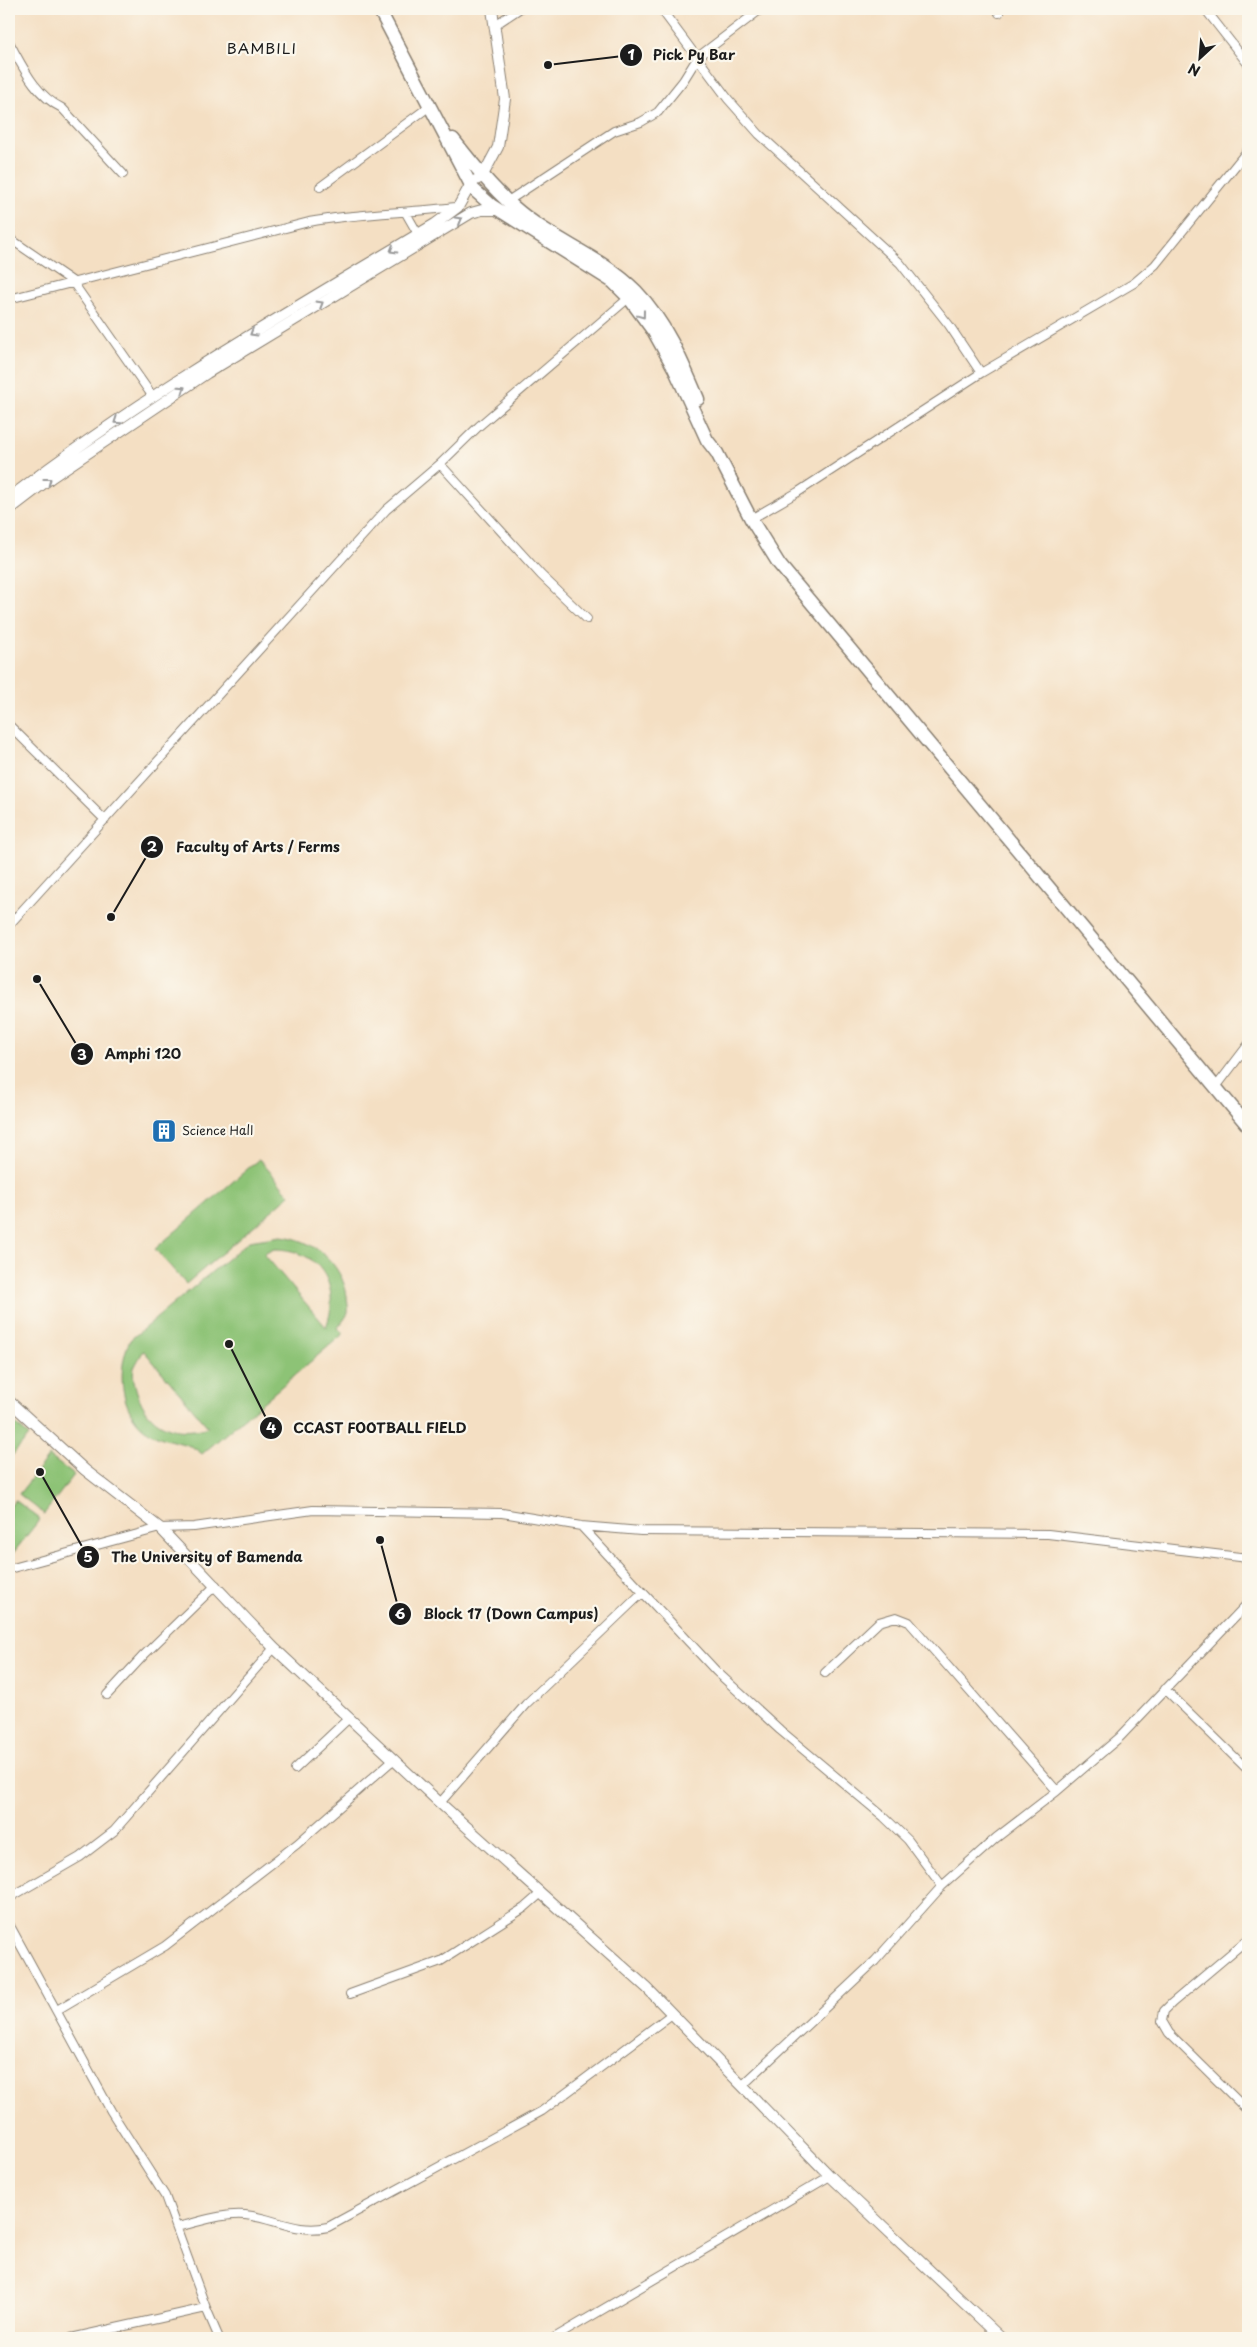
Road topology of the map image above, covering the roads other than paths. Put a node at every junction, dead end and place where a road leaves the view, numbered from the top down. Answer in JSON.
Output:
{"nodes":[{"id":1,"x":379,"y":9,"type":"edge"},
{"id":2,"x":492,"y":9,"type":"edge"},
{"id":3,"x":519,"y":9,"type":"edge"},
{"id":4,"x":661,"y":9,"type":"edge"},
{"id":5,"x":761,"y":9,"type":"edge"},
{"id":6,"x":1205,"y":9,"type":"edge"},
{"id":7,"x":495,"y":25,"type":"junction"},
{"id":8,"x":9,"y":42,"type":"edge"},
{"id":9,"x":698,"y":57,"type":"junction"},
{"id":10,"x":1248,"y":64,"type":"edge"},
{"id":11,"x":433,"y":111,"type":"junction"},
{"id":12,"x":1248,"y":150,"type":"edge"},
{"id":13,"x":123,"y":174,"type":"dead end"},
{"id":14,"x":482,"y":176,"type":"junction"},
{"id":15,"x":470,"y":185,"type":"junction"},
{"id":16,"x":320,"y":187,"type":"dead end"},
{"id":17,"x":505,"y":204,"type":"junction"},
{"id":18,"x":458,"y":207,"type":"junction"},
{"id":19,"x":406,"y":213,"type":"junction"},
{"id":20,"x":418,"y":234,"type":"junction"},
{"id":21,"x":9,"y":238,"type":"edge"},
{"id":22,"x":72,"y":281,"type":"junction"},
{"id":23,"x":633,"y":295,"type":"junction"},
{"id":24,"x":9,"y":299,"type":"edge"},
{"id":25,"x":981,"y":373,"type":"junction"},
{"id":26,"x":153,"y":397,"type":"junction"},
{"id":27,"x":440,"y":464,"type":"junction"},
{"id":28,"x":9,"y":498,"type":"edge"},
{"id":29,"x":9,"y":510,"type":"edge"},
{"id":30,"x":751,"y":519,"type":"junction"},
{"id":31,"x":587,"y":619,"type":"dead end"},
{"id":32,"x":9,"y":726,"type":"edge"},
{"id":33,"x":105,"y":820,"type":"junction"},
{"id":34,"x":9,"y":924,"type":"edge"},
{"id":35,"x":1248,"y":1045,"type":"edge"},
{"id":36,"x":1216,"y":1087,"type":"junction"},
{"id":37,"x":1248,"y":1126,"type":"edge"},
{"id":38,"x":9,"y":1401,"type":"edge"},
{"id":39,"x":581,"y":1526,"type":"junction"},
{"id":40,"x":160,"y":1528,"type":"junction"},
{"id":41,"x":1248,"y":1558,"type":"edge"},
{"id":42,"x":9,"y":1569,"type":"edge"},
{"id":43,"x":216,"y":1585,"type":"junction"},
{"id":44,"x":642,"y":1593,"type":"junction"},
{"id":45,"x":1248,"y":1604,"type":"edge"},
{"id":46,"x":274,"y":1648,"type":"junction"},
{"id":47,"x":825,"y":1673,"type":"dead end"},
{"id":48,"x":1165,"y":1689,"type":"junction"},
{"id":49,"x":107,"y":1695,"type":"dead end"},
{"id":50,"x":349,"y":1718,"type":"junction"},
{"id":51,"x":394,"y":1759,"type":"junction"},
{"id":52,"x":295,"y":1769,"type":"dead end"},
{"id":53,"x":1248,"y":1770,"type":"edge"},
{"id":54,"x":1057,"y":1791,"type":"junction"},
{"id":55,"x":440,"y":1803,"type":"junction"},
{"id":56,"x":942,"y":1886,"type":"junction"},
{"id":57,"x":540,"y":1894,"type":"junction"},
{"id":58,"x":9,"y":1898,"type":"edge"},
{"id":59,"x":9,"y":1924,"type":"edge"},
{"id":60,"x":1248,"y":1939,"type":"edge"},
{"id":61,"x":350,"y":1994,"type":"dead end"},
{"id":62,"x":57,"y":2010,"type":"junction"},
{"id":63,"x":672,"y":2014,"type":"junction"},
{"id":64,"x":743,"y":2085,"type":"junction"},
{"id":65,"x":1248,"y":2112,"type":"edge"},
{"id":66,"x":830,"y":2176,"type":"junction"},
{"id":67,"x":177,"y":2228,"type":"junction"},
{"id":68,"x":206,"y":2308,"type":"junction"},
{"id":69,"x":71,"y":2338,"type":"edge"},
{"id":70,"x":220,"y":2338,"type":"edge"},
{"id":71,"x":554,"y":2338,"type":"edge"},
{"id":72,"x":1001,"y":2338,"type":"edge"}],
"edges":[{"from":1,"to":11,"type":"highway"},
{"from":2,"to":7,"type":"street"},
{"from":3,"to":7,"type":"street"},
{"from":4,"to":9,"type":"street"},
{"from":5,"to":9,"type":"street"},
{"from":6,"to":10,"type":"street"},
{"from":7,"to":14,"type":"street"},
{"from":8,"to":13,"type":"street"},
{"from":9,"to":17,"type":"street"},
{"from":9,"to":25,"type":"street"},
{"from":11,"to":14,"type":"highway"},
{"from":11,"to":15,"type":"highway"},
{"from":11,"to":16,"type":"street"},
{"from":12,"to":25,"type":"street"},
{"from":14,"to":15,"type":"street"},
{"from":14,"to":17,"type":"highway"},
{"from":15,"to":17,"type":"highway"},
{"from":15,"to":18,"type":"street"},
{"from":17,"to":23,"type":"highway"},
{"from":29,"to":17,"type":"street","one_way":true},
{"from":18,"to":19,"type":"street"},
{"from":18,"to":20,"type":"street"},
{"from":19,"to":20,"type":"street"},
{"from":19,"to":22,"type":"street"},
{"from":20,"to":26,"type":"street","one_way":true},
{"from":21,"to":22,"type":"street"},
{"from":22,"to":24,"type":"street"},
{"from":22,"to":26,"type":"street"},
{"from":23,"to":27,"type":"street"},
{"from":23,"to":30,"type":"highway"},
{"from":25,"to":30,"type":"street"},
{"from":26,"to":28,"type":"street","one_way":true},
{"from":27,"to":31,"type":"street"},
{"from":27,"to":33,"type":"street"},
{"from":30,"to":36,"type":"highway"},
{"from":32,"to":33,"type":"street"},
{"from":33,"to":34,"type":"street"},
{"from":35,"to":36,"type":"street"},
{"from":36,"to":37,"type":"highway"},
{"from":38,"to":40,"type":"street"},
{"from":39,"to":40,"type":"street"},
{"from":39,"to":41,"type":"street"},
{"from":39,"to":44,"type":"street"},
{"from":40,"to":42,"type":"street"},
{"from":40,"to":43,"type":"street"},
{"from":43,"to":46,"type":"street"},
{"from":43,"to":49,"type":"street"},
{"from":44,"to":55,"type":"street"},
{"from":44,"to":56,"type":"street"},
{"from":45,"to":48,"type":"street"},
{"from":46,"to":50,"type":"street"},
{"from":46,"to":58,"type":"street"},
{"from":47,"to":54,"type":"street"},
{"from":48,"to":53,"type":"street"},
{"from":48,"to":54,"type":"street"},
{"from":50,"to":51,"type":"street"},
{"from":50,"to":52,"type":"street"},
{"from":51,"to":55,"type":"street"},
{"from":51,"to":62,"type":"street"},
{"from":54,"to":56,"type":"street"},
{"from":55,"to":57,"type":"street"},
{"from":56,"to":64,"type":"street"},
{"from":57,"to":61,"type":"street"},
{"from":57,"to":63,"type":"street"},
{"from":59,"to":62,"type":"street"},
{"from":60,"to":65,"type":"street"},
{"from":62,"to":67,"type":"street"},
{"from":63,"to":64,"type":"street"},
{"from":63,"to":67,"type":"street"},
{"from":64,"to":66,"type":"street"},
{"from":66,"to":71,"type":"street"},
{"from":66,"to":72,"type":"street"},
{"from":67,"to":68,"type":"street"},
{"from":68,"to":69,"type":"street"},
{"from":68,"to":70,"type":"street"}]}
